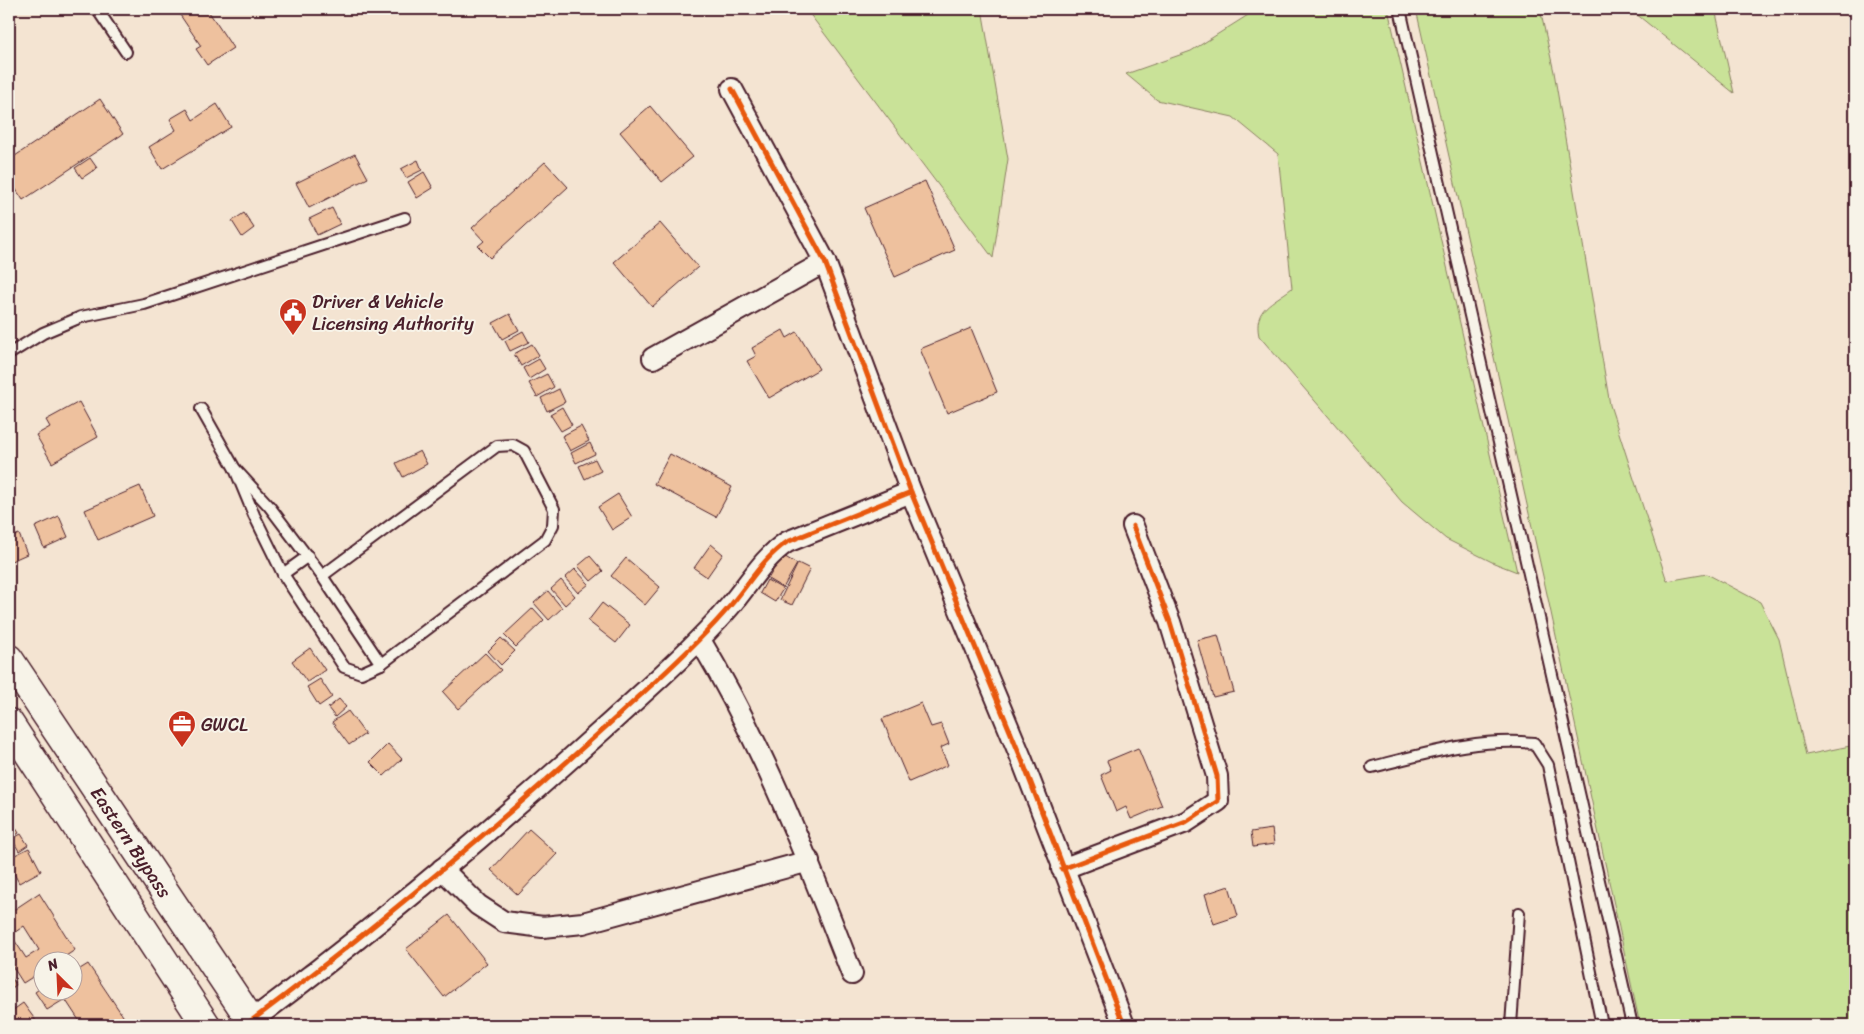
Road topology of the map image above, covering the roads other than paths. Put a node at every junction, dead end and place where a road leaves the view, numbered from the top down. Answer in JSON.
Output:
{"nodes":[{"id":1,"x":97,"y":9,"type":"edge"},
{"id":2,"x":1400,"y":9,"type":"edge"},
{"id":3,"x":126,"y":52,"type":"dead end"},
{"id":4,"x":732,"y":89,"type":"dead end"},
{"id":5,"x":405,"y":218,"type":"dead end"},
{"id":6,"x":825,"y":262,"type":"junction"},
{"id":7,"x":9,"y":354,"type":"edge"},
{"id":8,"x":653,"y":358,"type":"dead end"},
{"id":9,"x":201,"y":408,"type":"dead end"},
{"id":10,"x":235,"y":469,"type":"junction"},
{"id":11,"x":911,"y":492,"type":"junction"},
{"id":12,"x":1133,"y":526,"type":"dead end"},
{"id":13,"x":308,"y":556,"type":"junction"},
{"id":14,"x":283,"y":574,"type":"junction"},
{"id":15,"x":322,"y":576,"type":"junction"},
{"id":16,"x":700,"y":640,"type":"junction"},
{"id":17,"x":9,"y":659,"type":"edge"},
{"id":18,"x":381,"y":664,"type":"junction"},
{"id":19,"x":9,"y":723,"type":"edge"},
{"id":20,"x":1372,"y":767,"type":"dead end"},
{"id":21,"x":809,"y":861,"type":"junction"},
{"id":22,"x":1062,"y":868,"type":"junction"},
{"id":23,"x":442,"y":869,"type":"junction"},
{"id":24,"x":1519,"y":912,"type":"dead end"},
{"id":25,"x":852,"y":974,"type":"dead end"},
{"id":26,"x":252,"y":1023,"type":"edge"},
{"id":27,"x":206,"y":1025,"type":"edge"},
{"id":28,"x":1124,"y":1025,"type":"edge"},
{"id":29,"x":1511,"y":1025,"type":"edge"},
{"id":30,"x":1602,"y":1025,"type":"edge"},
{"id":31,"x":1632,"y":1025,"type":"edge"}],
"edges":[{"from":1,"to":3,"type":"lane"},
{"from":2,"to":31,"type":"lane"},
{"from":4,"to":6,"type":"street"},
{"from":5,"to":7,"type":"lane"},
{"from":6,"to":8,"type":"street"},
{"from":6,"to":11,"type":"street"},
{"from":9,"to":10,"type":"lane"},
{"from":10,"to":13,"type":"lane"},
{"from":10,"to":14,"type":"lane"},
{"from":11,"to":16,"type":"street"},
{"from":11,"to":22,"type":"street"},
{"from":12,"to":22,"type":"street"},
{"from":13,"to":14,"type":"lane"},
{"from":13,"to":15,"type":"lane"},
{"from":14,"to":18,"type":"lane"},
{"from":15,"to":18,"type":"lane"},
{"from":15,"to":18,"type":"lane"},
{"from":16,"to":21,"type":"street"},
{"from":16,"to":23,"type":"street"},
{"from":17,"to":26,"type":"highway","name":"Eastern Bypass"},
{"from":19,"to":27,"type":"highway","name":"Eastern Bypass"},
{"from":20,"to":30,"type":"lane"},
{"from":21,"to":23,"type":"street"},
{"from":21,"to":25,"type":"street"},
{"from":22,"to":28,"type":"street"},
{"from":23,"to":26,"type":"street"},
{"from":24,"to":29,"type":"lane"}]}
